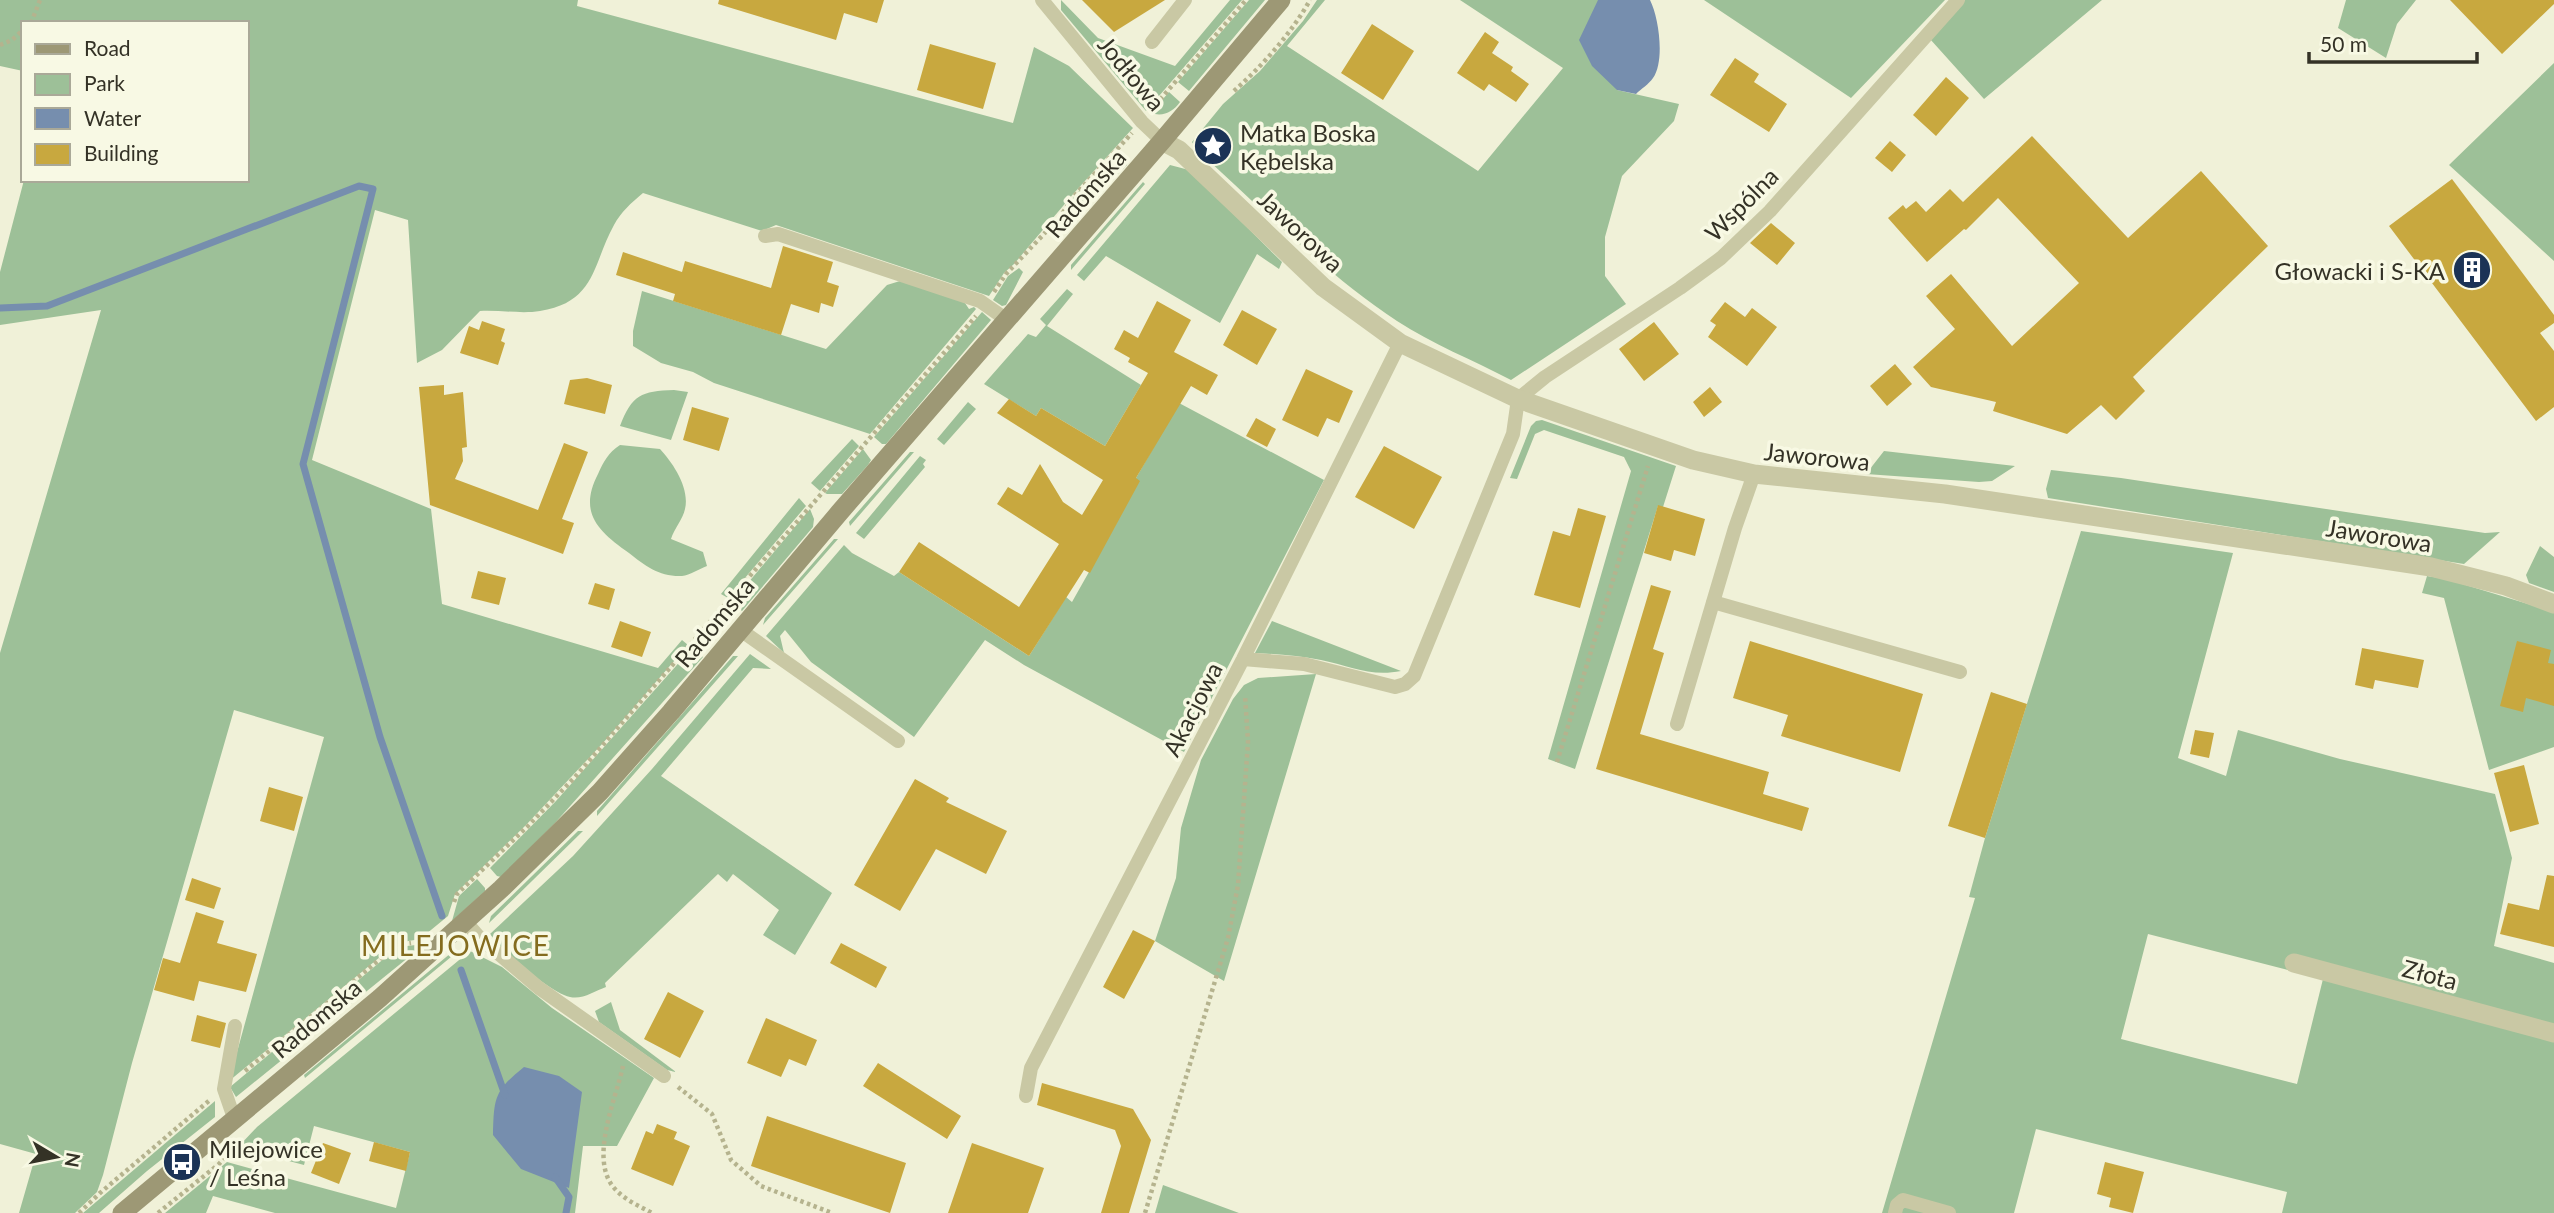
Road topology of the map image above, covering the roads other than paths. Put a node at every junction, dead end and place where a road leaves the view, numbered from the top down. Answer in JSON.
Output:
{"nodes":[{"id":1,"x":1042,"y":0,"type":"edge"},
{"id":2,"x":1185,"y":0,"type":"edge"},
{"id":3,"x":1280,"y":0,"type":"edge"},
{"id":4,"x":1958,"y":0,"type":"edge"},
{"id":5,"x":1153,"y":42,"type":"dead end"},
{"id":6,"x":1162,"y":141,"type":"junction"},
{"id":7,"x":765,"y":236,"type":"dead end"},
{"id":8,"x":1007,"y":320,"type":"junction"},
{"id":9,"x":1401,"y":343,"type":"junction"},
{"id":10,"x":1518,"y":399,"type":"junction"},
{"id":11,"x":1754,"y":474,"type":"junction"},
{"id":12,"x":1713,"y":602,"type":"junction"},
{"id":13,"x":2554,"y":604,"type":"edge"},
{"id":14,"x":739,"y":629,"type":"junction"},
{"id":15,"x":1243,"y":659,"type":"junction"},
{"id":16,"x":1960,"y":672,"type":"dead end"},
{"id":17,"x":1677,"y":724,"type":"dead end"},
{"id":18,"x":898,"y":741,"type":"dead end"},
{"id":19,"x":459,"y":914,"type":"junction"},
{"id":20,"x":2294,"y":963,"type":"dead end"},
{"id":21,"x":235,"y":1026,"type":"dead end"},
{"id":22,"x":2554,"y":1033,"type":"edge"},
{"id":23,"x":664,"y":1076,"type":"road end"},
{"id":24,"x":1026,"y":1096,"type":"dead end"},
{"id":25,"x":234,"y":1118,"type":"junction"},
{"id":26,"x":122,"y":1213,"type":"edge"},
{"id":27,"x":1895,"y":1213,"type":"edge"},
{"id":28,"x":1949,"y":1213,"type":"edge"}],
"edges":[{"from":1,"to":6,"type":"lane","name":"Jodłowa"},
{"from":2,"to":5,"type":"lane"},
{"from":3,"to":6,"type":"main road","name":"Radomska"},
{"from":4,"to":10,"type":"lane","name":"Wspólna"},
{"from":6,"to":8,"type":"main road","name":"Radomska"},
{"from":6,"to":9,"type":"street","name":"Jaworowa"},
{"from":7,"to":8,"type":"lane"},
{"from":8,"to":14,"type":"main road","name":"Radomska"},
{"from":9,"to":10,"type":"street","name":"Jaworowa"},
{"from":9,"to":15,"type":"lane","name":"Akacjowa"},
{"from":10,"to":11,"type":"street","name":"Jaworowa"},
{"from":10,"to":15,"type":"lane"},
{"from":11,"to":12,"type":"lane"},
{"from":11,"to":13,"type":"street","name":"Jaworowa"},
{"from":12,"to":16,"type":"lane"},
{"from":12,"to":17,"type":"lane"},
{"from":14,"to":18,"type":"lane"},
{"from":14,"to":19,"type":"main road","name":"Radomska"},
{"from":15,"to":24,"type":"lane","name":"Akacjowa"},
{"from":19,"to":23,"type":"lane"},
{"from":19,"to":25,"type":"main road","name":"Radomska"},
{"from":20,"to":22,"type":"street","name":"Złota"},
{"from":21,"to":25,"type":"lane"},
{"from":25,"to":26,"type":"main road","name":"Radomska"},
{"from":27,"to":28,"type":"lane"}]}
